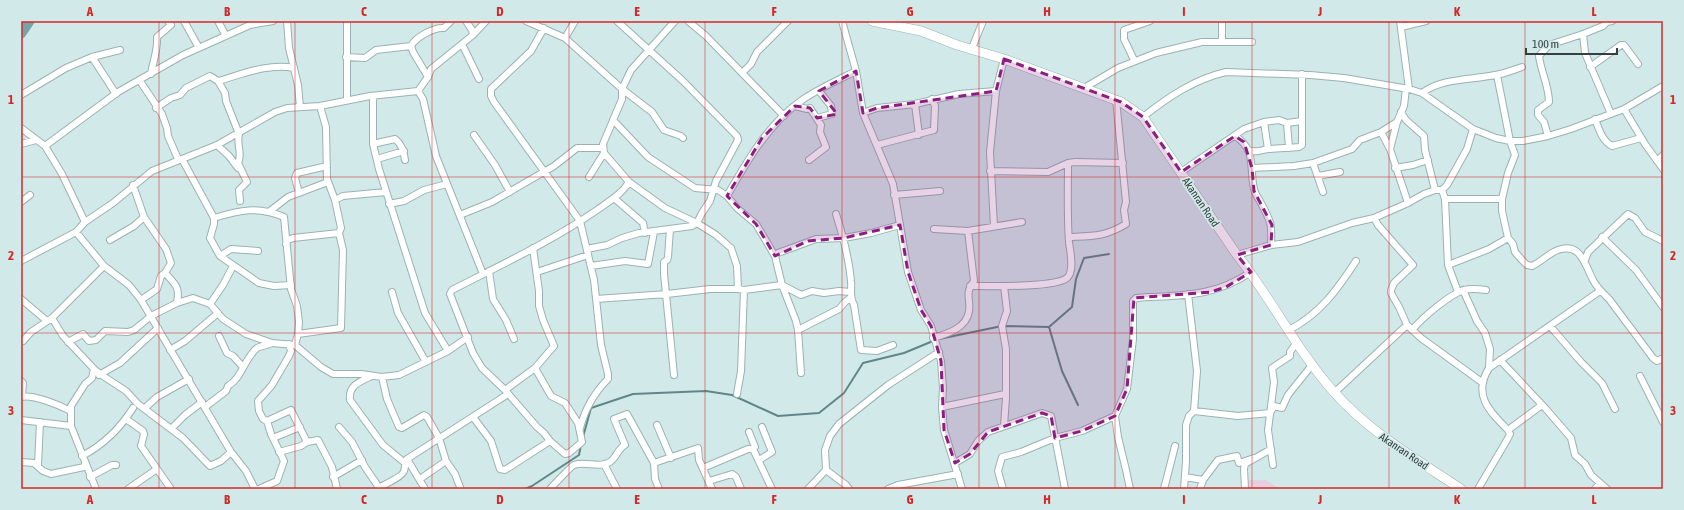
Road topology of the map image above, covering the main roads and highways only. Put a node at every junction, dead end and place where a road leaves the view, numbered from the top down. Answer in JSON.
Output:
{"nodes":[{"id":1,"x":872,"y":21,"type":"edge"},
{"id":2,"x":1461,"y":489,"type":"edge"}],
"edges":[{"from":1,"to":2,"type":"main road","name":"Akanran Road"}]}
